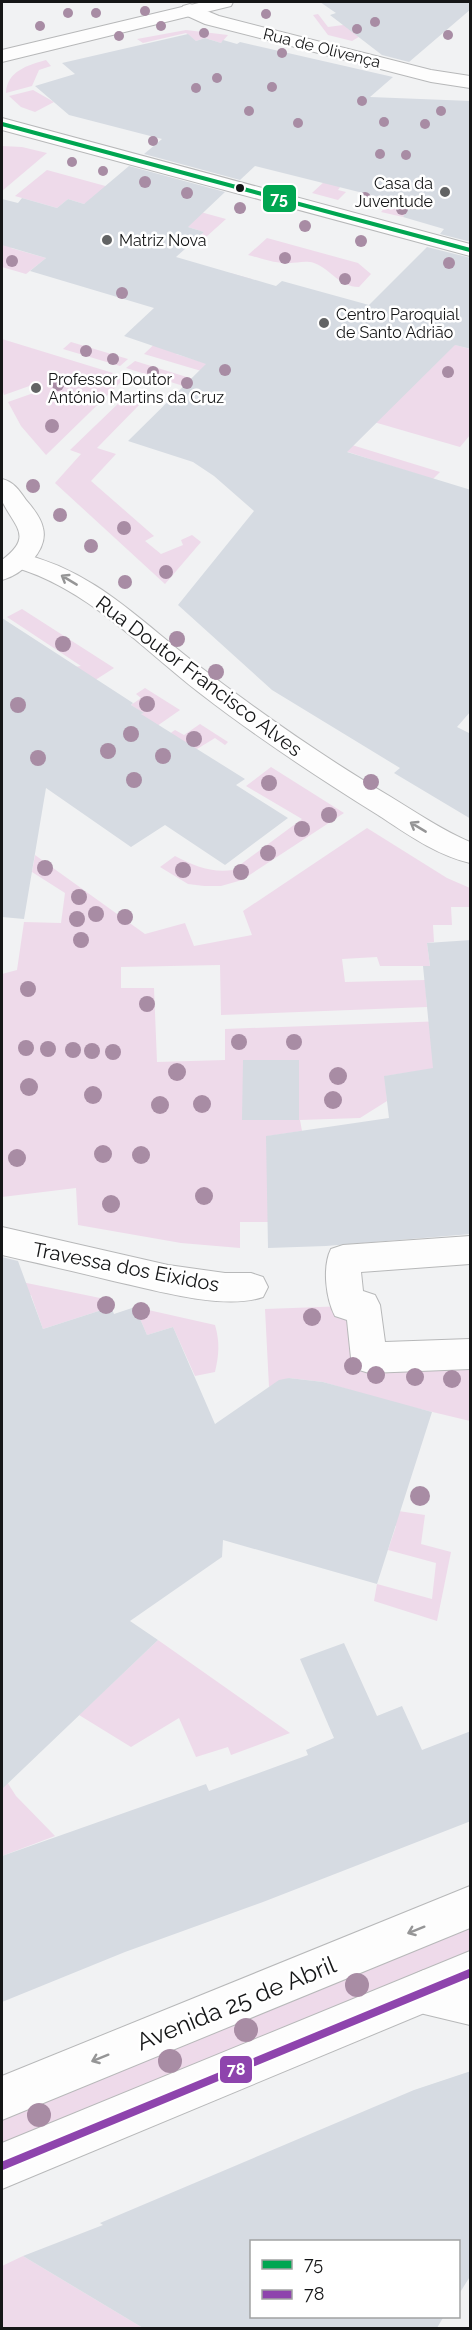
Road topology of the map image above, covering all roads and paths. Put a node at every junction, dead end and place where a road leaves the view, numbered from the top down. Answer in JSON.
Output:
{"nodes":[{"id":1,"x":224,"y":2,"type":"edge"},
{"id":2,"x":190,"y":10,"type":"junction"},
{"id":3,"x":2,"y":56,"type":"edge"},
{"id":4,"x":471,"y":67,"type":"edge"},
{"id":5,"x":463,"y":82,"type":"edge"},
{"id":6,"x":2,"y":124,"type":"edge"},
{"id":7,"x":471,"y":250,"type":"edge"},
{"id":8,"x":2,"y":486,"type":"edge"},
{"id":9,"x":10,"y":567,"type":"edge"},
{"id":10,"x":471,"y":853,"type":"edge"},
{"id":11,"x":2,"y":1241,"type":"edge"},
{"id":12,"x":471,"y":1250,"type":"edge"},
{"id":13,"x":251,"y":1287,"type":"dead end"},
{"id":14,"x":471,"y":1354,"type":"edge"},
{"id":15,"x":471,"y":1907,"type":"edge"},
{"id":16,"x":471,"y":1972,"type":"edge"},
{"id":17,"x":424,"y":1992,"type":"junction"},
{"id":18,"x":471,"y":2003,"type":"edge"},
{"id":19,"x":2,"y":2098,"type":"edge"},
{"id":20,"x":2,"y":2166,"type":"edge"}],
"edges":[{"from":1,"to":2,"type":"street"},
{"from":2,"to":3,"type":"street"},
{"from":2,"to":5,"type":"street","name":"Rua de Olivença"},
{"from":4,"to":5,"type":"street","name":"Rua de Olivença"},
{"from":6,"to":7,"type":"street"},
{"from":8,"to":9,"type":"street"},
{"from":10,"to":9,"type":"street","name":"Rua Doutor Francisco Alves","one_way":true},
{"from":11,"to":13,"type":"street","name":"Travessa dos Eixidos"},
{"from":12,"to":14,"type":"street"},
{"from":15,"to":19,"type":"street","name":"Avenida 25 de Abril","one_way":true},
{"from":16,"to":17,"type":"street"},
{"from":17,"to":18,"type":"street"},
{"from":17,"to":20,"type":"street"}]}
